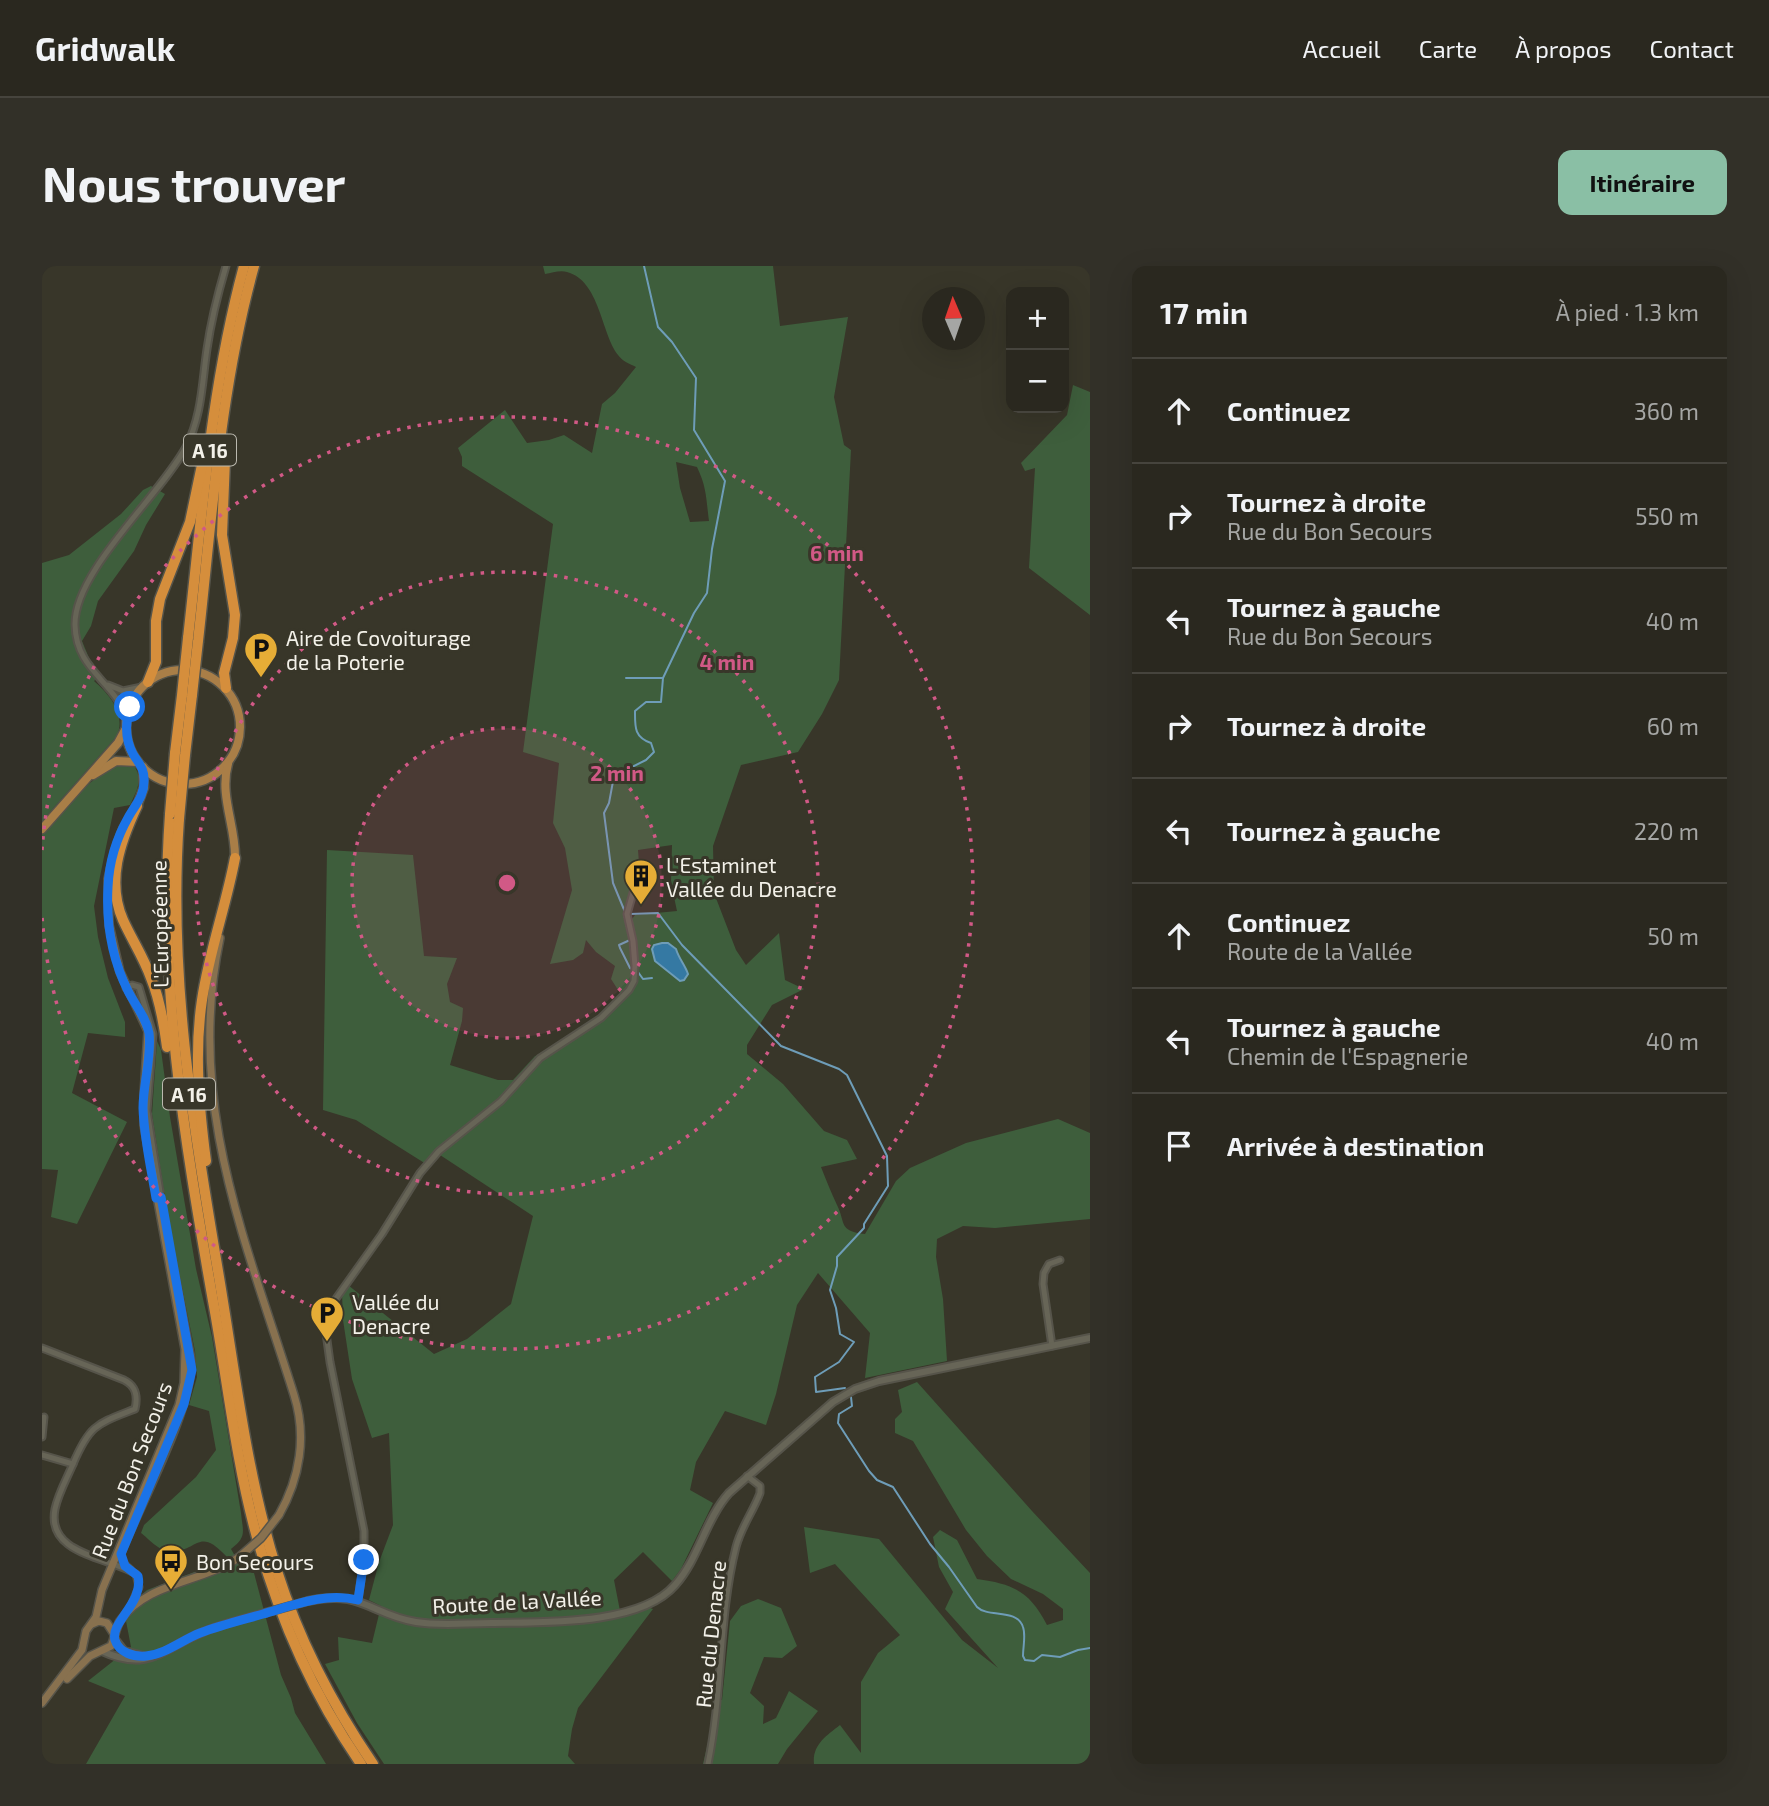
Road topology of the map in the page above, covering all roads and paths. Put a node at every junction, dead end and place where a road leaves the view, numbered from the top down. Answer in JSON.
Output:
{"nodes":[{"id":1,"x":226,"y":266,"type":"edge"},
{"id":2,"x":244,"y":266,"type":"edge"},
{"id":3,"x":254,"y":266,"type":"edge"},
{"id":4,"x":222,"y":363,"type":"junction"},
{"id":5,"x":222,"y":432,"type":"junction"},
{"id":6,"x":193,"y":640,"type":"junction"},
{"id":7,"x":102,"y":681,"type":"junction"},
{"id":8,"x":145,"y":684,"type":"junction"},
{"id":9,"x":226,"y":688,"type":"junction"},
{"id":10,"x":126,"y":724,"type":"junction"},
{"id":11,"x":229,"y":762,"type":"junction"},
{"id":12,"x":141,"y":764,"type":"junction"},
{"id":13,"x":83,"y":783,"type":"junction"},
{"id":14,"x":136,"y":806,"type":"junction"},
{"id":15,"x":175,"y":817,"type":"junction"},
{"id":16,"x":42,"y":829,"type":"edge"},
{"id":17,"x":234,"y":858,"type":"junction"},
{"id":18,"x":637,"y":879,"type":"dead end"},
{"id":19,"x":127,"y":988,"type":"junction"},
{"id":20,"x":177,"y":1075,"type":"junction"},
{"id":21,"x":159,"y":1197,"type":"junction"},
{"id":22,"x":167,"y":1242,"type":"junction"},
{"id":23,"x":1060,"y":1259,"type":"dead end"},
{"id":24,"x":219,"y":1278,"type":"junction"},
{"id":25,"x":1090,"y":1338,"type":"edge"},
{"id":26,"x":1052,"y":1346,"type":"junction"},
{"id":27,"x":42,"y":1348,"type":"edge"},
{"id":28,"x":44,"y":1417,"type":"dead end"},
{"id":29,"x":42,"y":1437,"type":"edge"},
{"id":30,"x":42,"y":1455,"type":"edge"},
{"id":31,"x":73,"y":1464,"type":"junction"},
{"id":32,"x":747,"y":1476,"type":"junction"},
{"id":33,"x":113,"y":1564,"type":"junction"},
{"id":34,"x":131,"y":1570,"type":"junction"},
{"id":35,"x":358,"y":1600,"type":"junction"},
{"id":36,"x":129,"y":1610,"type":"junction"},
{"id":37,"x":91,"y":1624,"type":"junction"},
{"id":38,"x":114,"y":1636,"type":"junction"},
{"id":39,"x":85,"y":1640,"type":"junction"},
{"id":40,"x":169,"y":1649,"type":"junction"},
{"id":41,"x":101,"y":1651,"type":"junction"},
{"id":42,"x":42,"y":1703,"type":"edge"},
{"id":43,"x":42,"y":1709,"type":"edge"},
{"id":44,"x":361,"y":1764,"type":"edge"},
{"id":45,"x":373,"y":1764,"type":"edge"},
{"id":46,"x":708,"y":1764,"type":"edge"}],
"edges":[{"from":1,"to":7,"type":"street"},
{"from":2,"to":4,"type":"highway","name":"L'Européenne","number":"A 16"},
{"from":3,"to":5,"type":"highway","name":"L'Européenne","number":"A 16"},
{"from":4,"to":6,"type":"highway","name":"L'Européenne","number":"A 16"},
{"from":4,"to":8,"type":"highway"},
{"from":5,"to":6,"type":"highway","name":"L'Européenne","number":"A 16"},
{"from":5,"to":9,"type":"highway"},
{"from":6,"to":15,"type":"highway","name":"L'Européenne","number":"A 16","bridge":true},
{"from":7,"to":8,"type":"street"},
{"from":7,"to":10,"type":"street"},
{"from":8,"to":9,"type":"main road"},
{"from":8,"to":10,"type":"main road"},
{"from":9,"to":11,"type":"main road"},
{"from":10,"to":12,"type":"main road"},
{"from":10,"to":13,"type":"main road"},
{"from":11,"to":12,"type":"main road"},
{"from":11,"to":17,"type":"main road"},
{"from":12,"to":13,"type":"main road"},
{"from":12,"to":14,"type":"main road"},
{"from":13,"to":16,"type":"main road"},
{"from":14,"to":19,"type":"main road"},
{"from":14,"to":20,"type":"highway"},
{"from":15,"to":20,"type":"highway","name":"L'Européenne","number":"A 16"},
{"from":15,"to":24,"type":"highway","name":"L'Européenne","number":"A 16"},
{"from":17,"to":24,"type":"highway"},
{"from":17,"to":36,"type":"main road","bridge":true},
{"from":18,"to":35,"type":"street"},
{"from":19,"to":21,"type":"main road","name":"Rue du Bon Secours"},
{"from":19,"to":21,"type":"street","name":"Rue du Bon Secours"},
{"from":20,"to":44,"type":"highway","name":"L'Européenne","number":"A 16"},
{"from":21,"to":22,"type":"main road","name":"Rue du Bon Secours"},
{"from":22,"to":33,"type":"main road","name":"Rue du Bon Secours"},
{"from":22,"to":34,"type":"street","name":"Rue du Bon Secours"},
{"from":23,"to":26,"type":"street"},
{"from":24,"to":45,"type":"highway","name":"L'Européenne","number":"A 16"},
{"from":25,"to":26,"type":"street","name":"Route de la Vallée"},
{"from":26,"to":32,"type":"street","name":"Route de la Vallée"},
{"from":27,"to":31,"type":"street"},
{"from":28,"to":29,"type":"street"},
{"from":30,"to":31,"type":"street"},
{"from":31,"to":33,"type":"street"},
{"from":32,"to":35,"type":"street","name":"Route de la Vallée"},
{"from":32,"to":46,"type":"street","name":"Rue du Denacre"},
{"from":33,"to":34,"type":"street"},
{"from":33,"to":37,"type":"main road","name":"Rue du Bon Secours"},
{"from":34,"to":36,"type":"street"},
{"from":35,"to":40,"type":"street","name":"Route de la Vallée","bridge":true},
{"from":36,"to":38,"type":"main road"},
{"from":37,"to":38,"type":"main road"},
{"from":37,"to":39,"type":"main road"},
{"from":38,"to":40,"type":"street"},
{"from":38,"to":41,"type":"main road"},
{"from":39,"to":41,"type":"main road"},
{"from":39,"to":42,"type":"main road"},
{"from":40,"to":41,"type":"street"},
{"from":41,"to":43,"type":"main road"}]}
